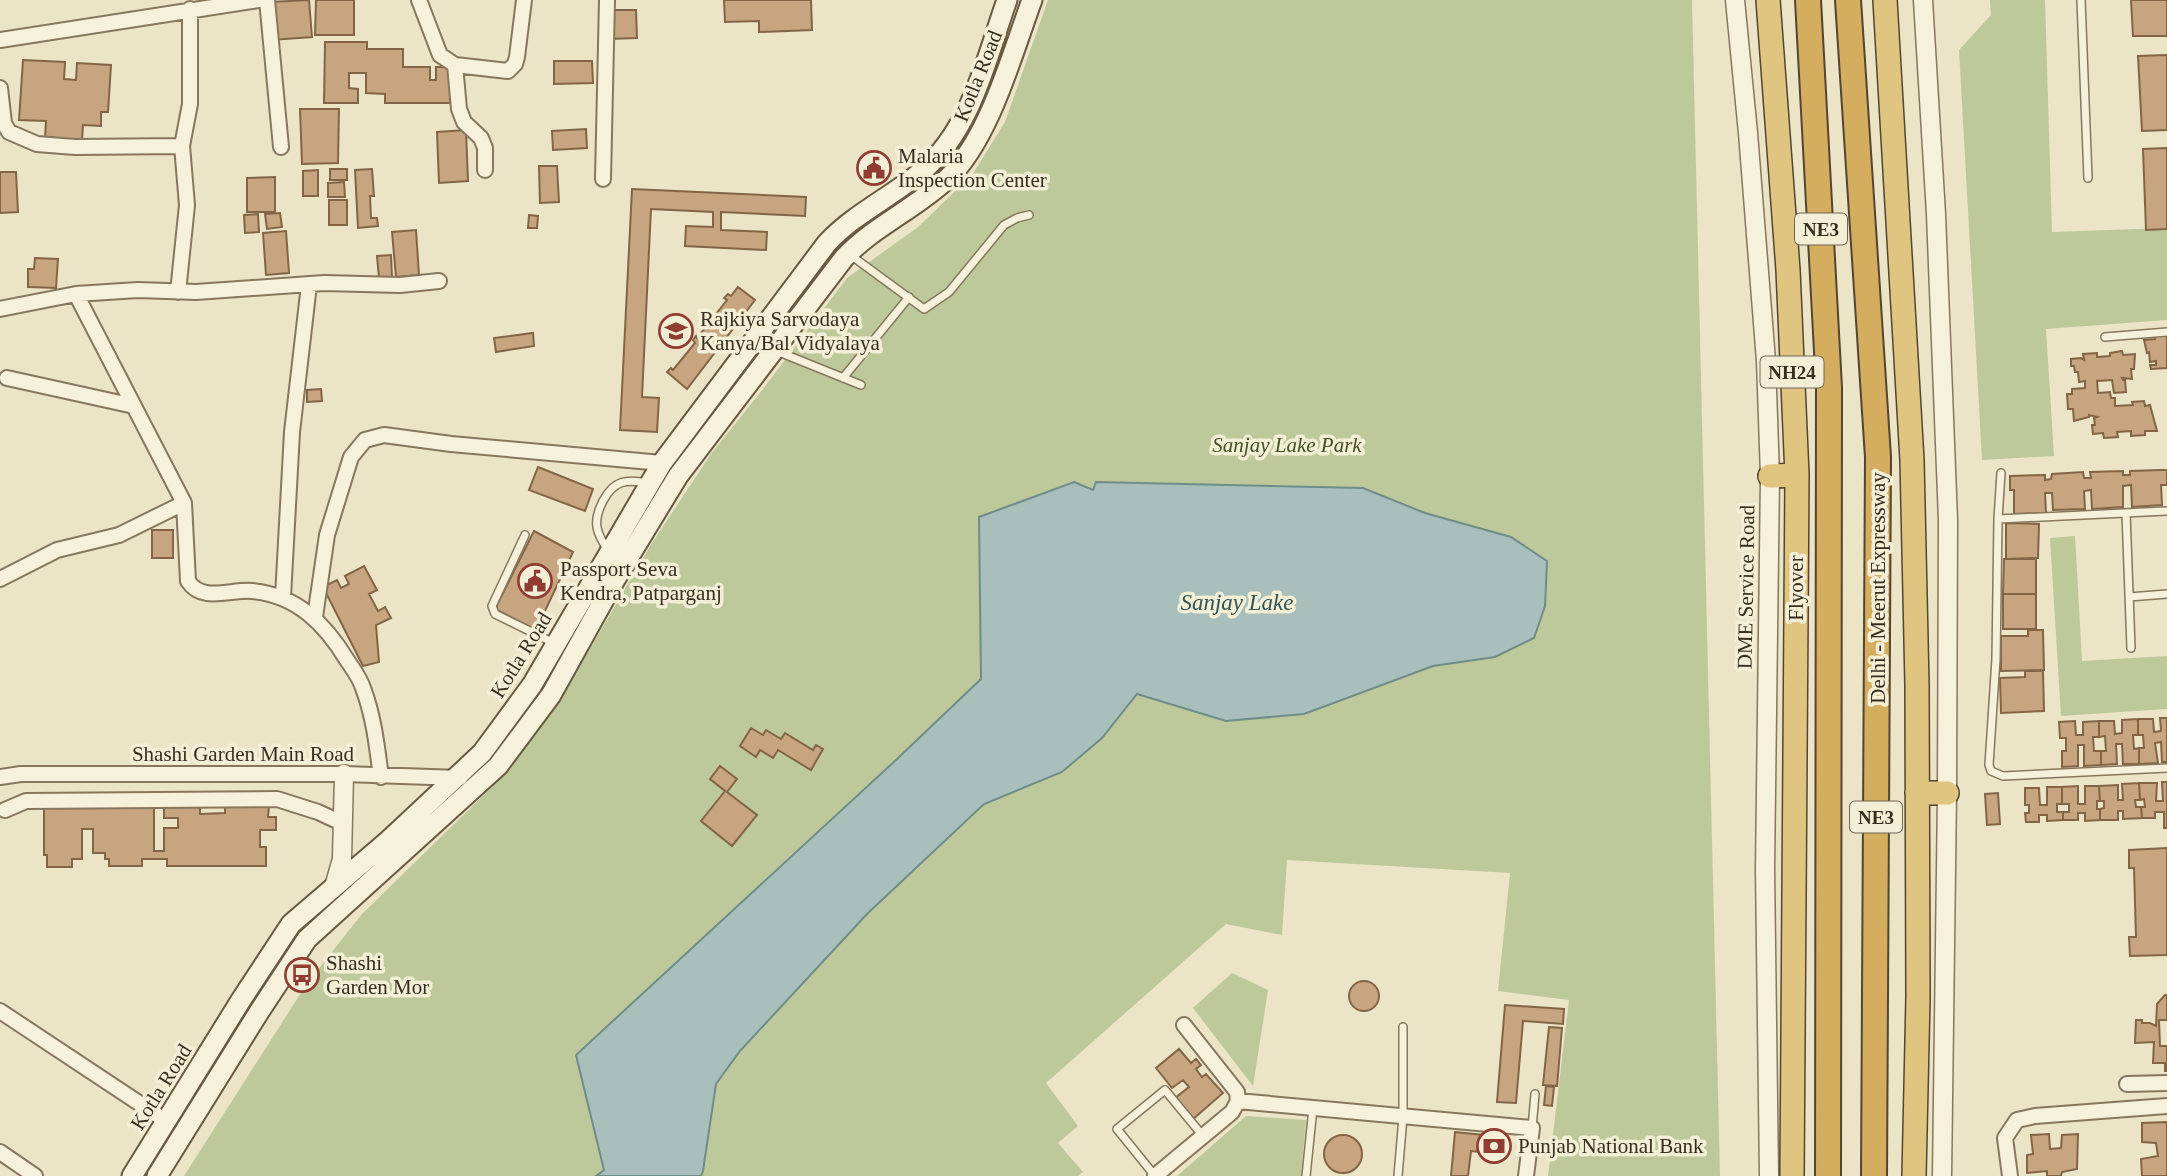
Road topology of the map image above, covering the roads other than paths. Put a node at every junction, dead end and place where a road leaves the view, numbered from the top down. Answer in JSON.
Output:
{"nodes":[{"id":1,"x":258,"y":0,"type":"edge"},
{"id":2,"x":267,"y":0,"type":"edge"},
{"id":3,"x":419,"y":0,"type":"edge"},
{"id":4,"x":524,"y":0,"type":"edge"},
{"id":5,"x":607,"y":0,"type":"edge"},
{"id":6,"x":1007,"y":0,"type":"edge"},
{"id":7,"x":1032,"y":0,"type":"edge"},
{"id":8,"x":1735,"y":0,"type":"edge"},
{"id":9,"x":1768,"y":0,"type":"edge"},
{"id":10,"x":1808,"y":0,"type":"edge"},
{"id":11,"x":1848,"y":0,"type":"edge"},
{"id":12,"x":1885,"y":0,"type":"edge"},
{"id":13,"x":1923,"y":0,"type":"edge"},
{"id":14,"x":2081,"y":0,"type":"edge"},
{"id":15,"x":190,"y":9,"type":"junction"},
{"id":16,"x":0,"y":40,"type":"edge"},
{"id":17,"x":455,"y":65,"type":"junction"},
{"id":18,"x":0,"y":88,"type":"edge"},
{"id":19,"x":183,"y":146,"type":"junction"},
{"id":20,"x":281,"y":147,"type":"dead end"},
{"id":21,"x":485,"y":170,"type":"dead end"},
{"id":22,"x":2088,"y":178,"type":"dead end"},
{"id":23,"x":604,"y":179,"type":"dead end"},
{"id":24,"x":1029,"y":215,"type":"dead end"},
{"id":25,"x":848,"y":253,"type":"junction"},
{"id":26,"x":439,"y":281,"type":"dead end"},
{"id":27,"x":309,"y":285,"type":"junction"},
{"id":28,"x":178,"y":292,"type":"junction"},
{"id":29,"x":76,"y":295,"type":"junction"},
{"id":30,"x":909,"y":298,"type":"junction"},
{"id":31,"x":0,"y":309,"type":"edge"},
{"id":32,"x":2167,"y":332,"type":"edge"},
{"id":33,"x":2105,"y":337,"type":"dead end"},
{"id":34,"x":773,"y":350,"type":"junction"},
{"id":35,"x":7,"y":378,"type":"dead end"},
{"id":36,"x":843,"y":378,"type":"junction"},
{"id":37,"x":861,"y":385,"type":"dead end"},
{"id":38,"x":134,"y":406,"type":"junction"},
{"id":39,"x":662,"y":463,"type":"junction"},
{"id":40,"x":2001,"y":473,"type":"dead end"},
{"id":41,"x":1797,"y":475,"type":"junction"},
{"id":42,"x":1770,"y":476,"type":"junction"},
{"id":43,"x":649,"y":483,"type":"junction"},
{"id":44,"x":184,"y":503,"type":"junction"},
{"id":45,"x":2166,"y":511,"type":"edge"},
{"id":46,"x":2126,"y":513,"type":"junction"},
{"id":47,"x":1998,"y":519,"type":"junction"},
{"id":48,"x":525,"y":535,"type":"dead end"},
{"id":49,"x":609,"y":552,"type":"junction"},
{"id":50,"x":0,"y":579,"type":"edge"},
{"id":51,"x":2167,"y":594,"type":"edge"},
{"id":52,"x":283,"y":597,"type":"junction"},
{"id":53,"x":2129,"y":597,"type":"junction"},
{"id":54,"x":315,"y":617,"type":"junction"},
{"id":55,"x":556,"y":644,"type":"junction"},
{"id":56,"x":2132,"y":648,"type":"dead end"},
{"id":57,"x":2167,"y":768,"type":"edge"},
{"id":58,"x":344,"y":774,"type":"junction"},
{"id":59,"x":0,"y":777,"type":"edge"},
{"id":60,"x":381,"y":777,"type":"junction"},
{"id":61,"x":456,"y":778,"type":"junction"},
{"id":62,"x":486,"y":778,"type":"junction"},
{"id":63,"x":1917,"y":793,"type":"junction"},
{"id":64,"x":1947,"y":793,"type":"junction"},
{"id":65,"x":5,"y":810,"type":"dead end"},
{"id":66,"x":344,"y":824,"type":"junction"},
{"id":67,"x":334,"y":887,"type":"junction"},
{"id":68,"x":0,"y":1011,"type":"edge"},
{"id":69,"x":1184,"y":1025,"type":"dead end"},
{"id":70,"x":1403,"y":1027,"type":"dead end"},
{"id":71,"x":2167,"y":1083,"type":"edge"},
{"id":72,"x":2127,"y":1084,"type":"dead end"},
{"id":73,"x":1535,"y":1094,"type":"dead end"},
{"id":74,"x":1238,"y":1101,"type":"junction"},
{"id":75,"x":2167,"y":1107,"type":"edge"},
{"id":76,"x":1313,"y":1108,"type":"junction"},
{"id":77,"x":1403,"y":1117,"type":"junction"},
{"id":78,"x":166,"y":1121,"type":"junction"},
{"id":79,"x":1532,"y":1128,"type":"junction"},
{"id":80,"x":1203,"y":1136,"type":"junction"},
{"id":81,"x":0,"y":1152,"type":"edge"},
{"id":82,"x":36,"y":1176,"type":"edge"},
{"id":83,"x":132,"y":1176,"type":"edge"},
{"id":84,"x":157,"y":1176,"type":"edge"},
{"id":85,"x":1155,"y":1176,"type":"edge"},
{"id":86,"x":1306,"y":1176,"type":"edge"},
{"id":87,"x":1398,"y":1176,"type":"edge"},
{"id":88,"x":1526,"y":1176,"type":"edge"},
{"id":89,"x":1769,"y":1176,"type":"edge"},
{"id":90,"x":1792,"y":1176,"type":"edge"},
{"id":91,"x":1828,"y":1176,"type":"edge"},
{"id":92,"x":1874,"y":1176,"type":"edge"},
{"id":93,"x":1914,"y":1176,"type":"edge"},
{"id":94,"x":1942,"y":1176,"type":"edge"},
{"id":95,"x":2010,"y":1176,"type":"edge"}],
"edges":[{"from":1,"to":15,"type":"street"},
{"from":2,"to":20,"type":"street"},
{"from":3,"to":17,"type":"street"},
{"from":4,"to":17,"type":"street"},
{"from":5,"to":23,"type":"street"},
{"from":6,"to":39,"type":"main road","name":"Kotla Road"},
{"from":7,"to":25,"type":"main road","name":"Kotla Road"},
{"from":8,"to":42,"type":"street","name":"DME Service Road"},
{"from":9,"to":41,"type":"highway","name":"Flyover","number":"NH24"},
{"from":10,"to":91,"type":"highway","number":"NE3"},
{"from":11,"to":92,"type":"highway","name":"Delhi - Meerut Expressway","number":"NE3"},
{"from":12,"to":63,"type":"highway"},
{"from":13,"to":64,"type":"street"},
{"from":14,"to":22,"type":"lane"},
{"from":15,"to":16,"type":"street"},
{"from":15,"to":19,"type":"street"},
{"from":17,"to":21,"type":"street"},
{"from":18,"to":19,"type":"street"},
{"from":19,"to":28,"type":"street"},
{"from":24,"to":30,"type":"lane"},
{"from":25,"to":30,"type":"lane"},
{"from":25,"to":34,"type":"main road","name":"Kotla Road"},
{"from":26,"to":27,"type":"street"},
{"from":27,"to":28,"type":"street"},
{"from":27,"to":52,"type":"street"},
{"from":28,"to":29,"type":"street"},
{"from":29,"to":31,"type":"street"},
{"from":29,"to":38,"type":"street"},
{"from":30,"to":36,"type":"lane"},
{"from":32,"to":33,"type":"lane"},
{"from":34,"to":36,"type":"lane"},
{"from":34,"to":62,"type":"main road","name":"Kotla Road"},
{"from":35,"to":38,"type":"street"},
{"from":36,"to":37,"type":"lane"},
{"from":38,"to":44,"type":"street"},
{"from":39,"to":43,"type":"main road","name":"Kotla Road"},
{"from":39,"to":54,"type":"street"},
{"from":40,"to":47,"type":"lane"},
{"from":41,"to":42,"type":"highway"},
{"from":41,"to":90,"type":"highway","name":"Flyover","number":"NH24"},
{"from":42,"to":89,"type":"street","name":"DME Service Road"},
{"from":43,"to":49,"type":"main road","name":"Kotla Road"},
{"from":43,"to":49,"type":"lane"},
{"from":44,"to":50,"type":"street"},
{"from":44,"to":52,"type":"street"},
{"from":45,"to":46,"type":"lane"},
{"from":46,"to":47,"type":"lane"},
{"from":46,"to":53,"type":"lane"},
{"from":47,"to":57,"type":"lane"},
{"from":48,"to":55,"type":"lane"},
{"from":49,"to":55,"type":"main road","name":"Kotla Road"},
{"from":51,"to":53,"type":"lane"},
{"from":52,"to":54,"type":"street"},
{"from":53,"to":56,"type":"lane"},
{"from":54,"to":60,"type":"street"},
{"from":55,"to":61,"type":"main road","name":"Kotla Road"},
{"from":58,"to":59,"type":"street","name":"Shashi Garden Main Road"},
{"from":58,"to":60,"type":"street","name":"Shashi Garden Main Road"},
{"from":58,"to":66,"type":"street"},
{"from":60,"to":61,"type":"street","name":"Shashi Garden Main Road"},
{"from":61,"to":62,"type":"street","name":"Shashi Garden Main Road"},
{"from":61,"to":67,"type":"main road","name":"Kotla Road"},
{"from":62,"to":84,"type":"main road","name":"Kotla Road"},
{"from":63,"to":64,"type":"highway"},
{"from":63,"to":93,"type":"highway"},
{"from":64,"to":94,"type":"street"},
{"from":65,"to":66,"type":"street"},
{"from":66,"to":67,"type":"street"},
{"from":67,"to":78,"type":"main road","name":"Kotla Road"},
{"from":68,"to":78,"type":"street"},
{"from":69,"to":74,"type":"street"},
{"from":70,"to":77,"type":"lane"},
{"from":71,"to":72,"type":"street"},
{"from":73,"to":79,"type":"lane"},
{"from":74,"to":76,"type":"street"},
{"from":74,"to":80,"type":"street"},
{"from":75,"to":95,"type":"street"},
{"from":76,"to":77,"type":"street"},
{"from":76,"to":86,"type":"lane"},
{"from":77,"to":79,"type":"street"},
{"from":77,"to":87,"type":"lane"},
{"from":78,"to":83,"type":"main road","name":"Kotla Road"},
{"from":79,"to":88,"type":"street"},
{"from":80,"to":85,"type":"street"},
{"from":80,"to":85,"type":"lane"},
{"from":81,"to":82,"type":"street"}]}
